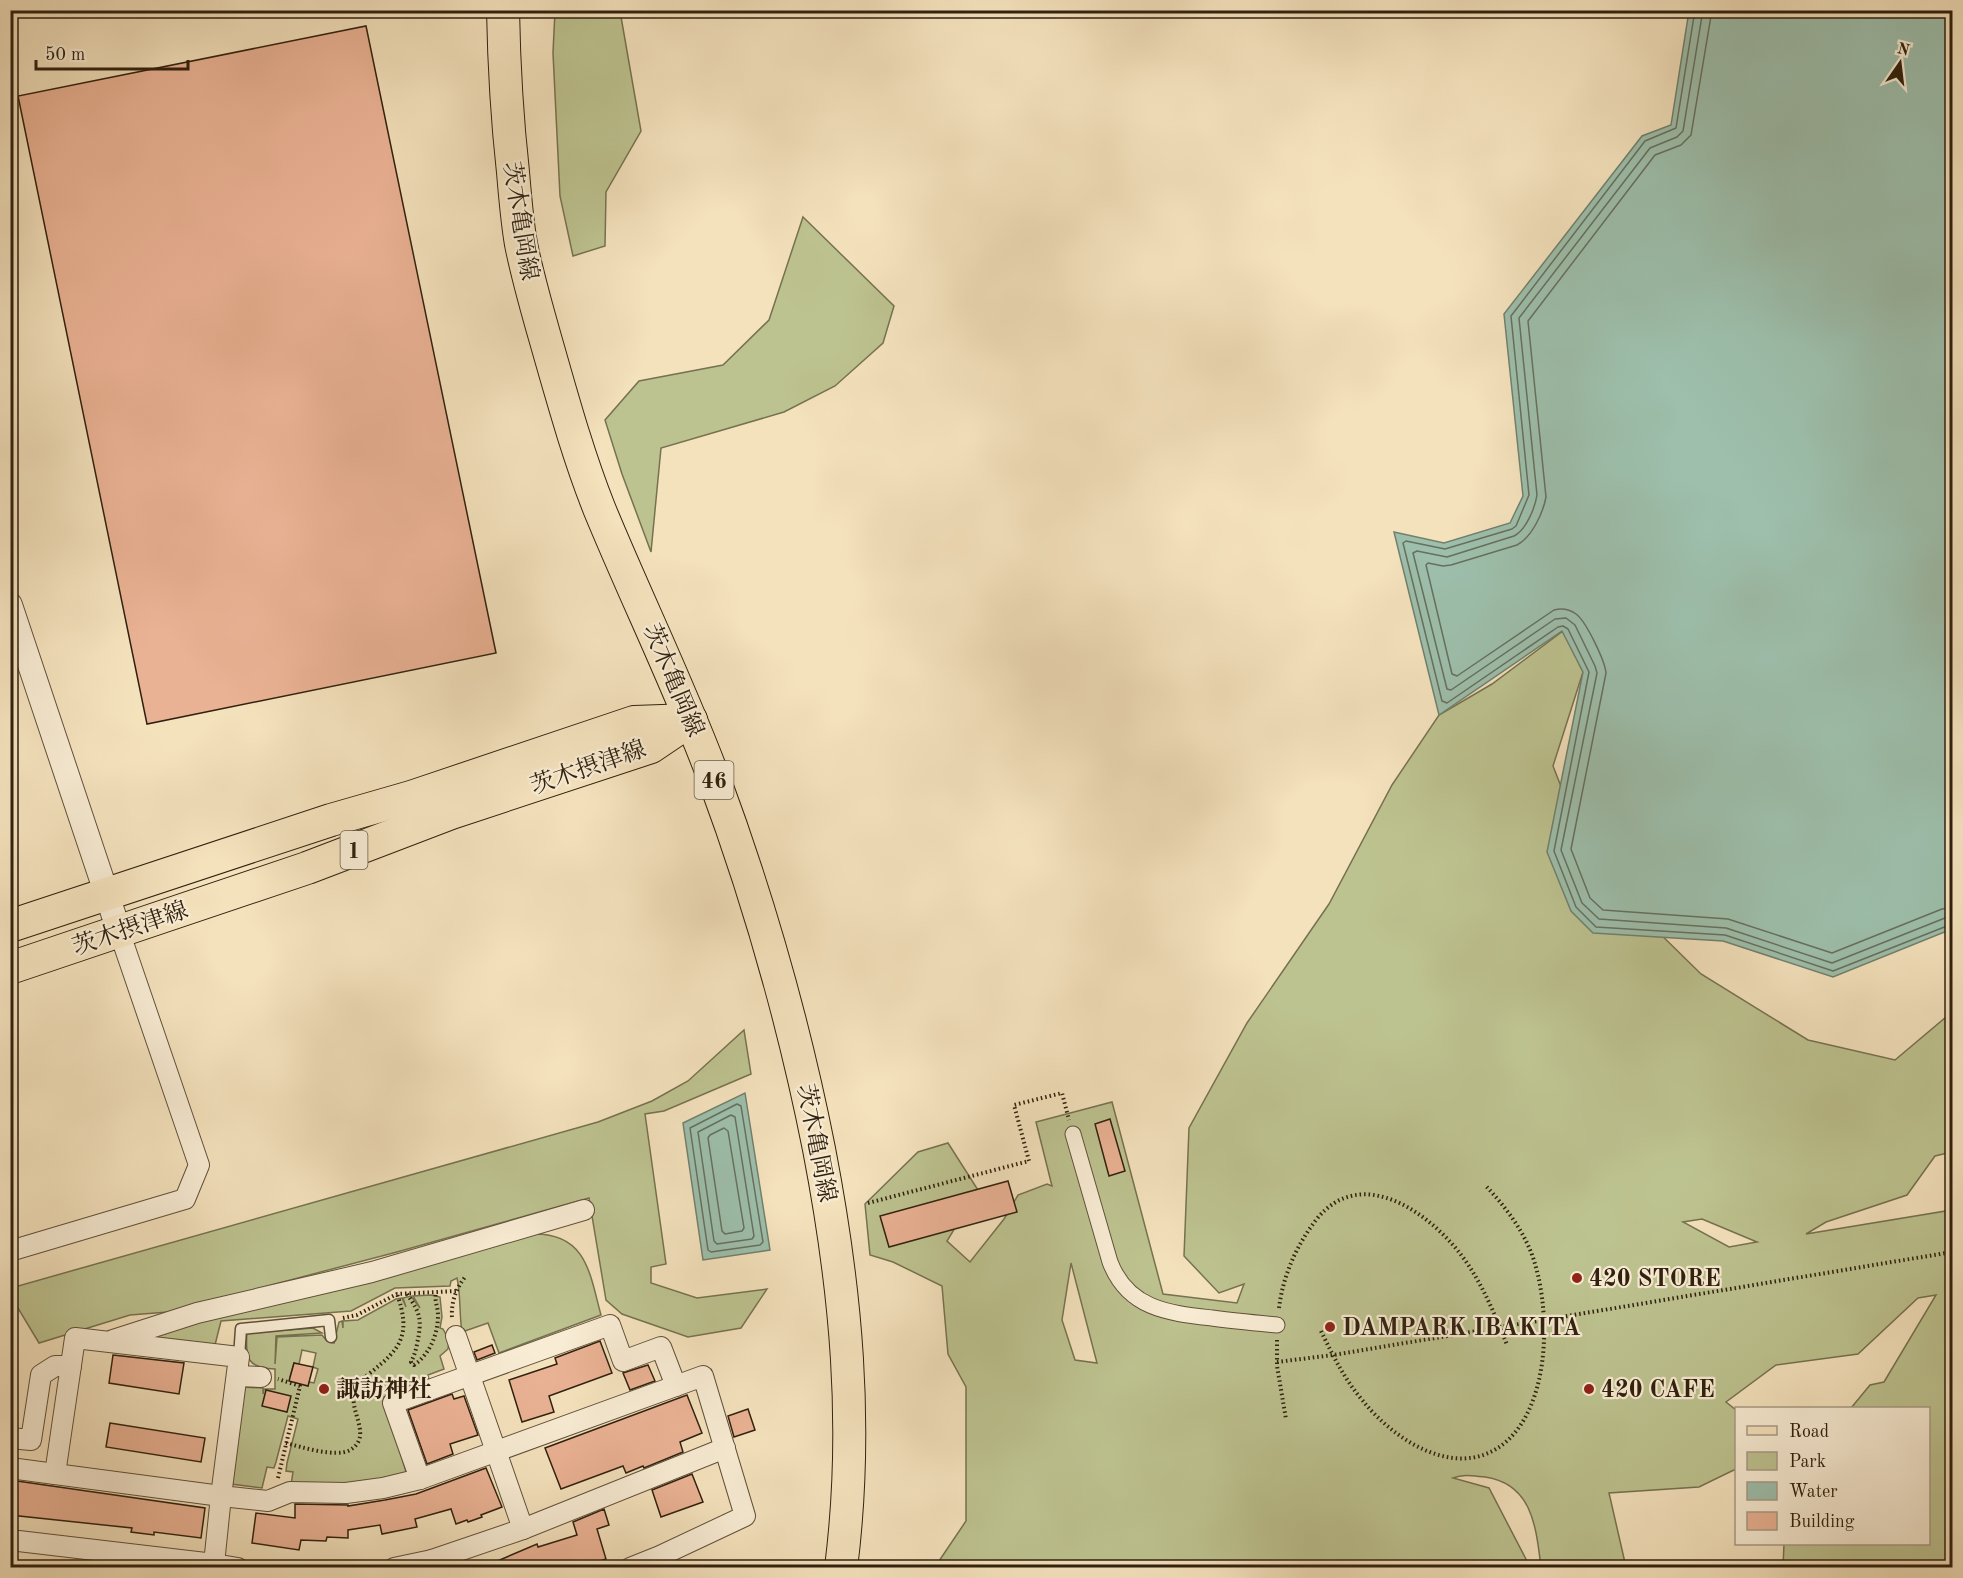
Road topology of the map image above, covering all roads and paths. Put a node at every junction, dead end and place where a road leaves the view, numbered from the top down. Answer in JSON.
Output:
{"nodes":[{"id":1,"x":503,"y":10,"type":"edge"},
{"id":2,"x":10,"y":605,"type":"edge"},
{"id":3,"x":691,"y":720,"type":"junction"},
{"id":4,"x":107,"y":894,"type":"junction"},
{"id":5,"x":10,"y":926,"type":"edge"},
{"id":6,"x":119,"y":931,"type":"junction"},
{"id":7,"x":10,"y":968,"type":"edge"},
{"id":8,"x":1073,"y":1134,"type":"joint"},
{"id":9,"x":1485,"y":1185,"type":"dead end"},
{"id":10,"x":868,"y":1203,"type":"dead end"},
{"id":11,"x":573,"y":1208,"type":"dead end"},
{"id":12,"x":10,"y":1251,"type":"edge"},
{"id":13,"x":1953,"y":1252,"type":"edge"},
{"id":14,"x":466,"y":1276,"type":"dead end"},
{"id":15,"x":456,"y":1291,"type":"junction"},
{"id":16,"x":436,"y":1292,"type":"junction"},
{"id":17,"x":407,"y":1293,"type":"junction"},
{"id":18,"x":397,"y":1294,"type":"junction"},
{"id":19,"x":342,"y":1318,"type":"dead end"},
{"id":20,"x":1544,"y":1320,"type":"junction"},
{"id":21,"x":1277,"y":1325,"type":"junction"},
{"id":22,"x":1500,"y":1327,"type":"junction"},
{"id":23,"x":1322,"y":1331,"type":"dead end"},
{"id":24,"x":456,"y":1336,"type":"joint"},
{"id":25,"x":331,"y":1337,"type":"dead end"},
{"id":26,"x":107,"y":1342,"type":"junction"},
{"id":27,"x":1507,"y":1345,"type":"dead end"},
{"id":28,"x":1333,"y":1355,"type":"junction"},
{"id":29,"x":1277,"y":1362,"type":"junction"},
{"id":30,"x":71,"y":1366,"type":"junction"},
{"id":31,"x":238,"y":1366,"type":"junction"},
{"id":32,"x":470,"y":1376,"type":"junction"},
{"id":33,"x":268,"y":1377,"type":"joint"},
{"id":34,"x":676,"y":1386,"type":"junction"},
{"id":35,"x":1286,"y":1419,"type":"dead end"},
{"id":36,"x":10,"y":1438,"type":"edge"},
{"id":37,"x":286,"y":1443,"type":"junction"},
{"id":38,"x":725,"y":1448,"type":"junction"},
{"id":39,"x":497,"y":1452,"type":"junction"},
{"id":40,"x":10,"y":1468,"type":"edge"},
{"id":41,"x":280,"y":1469,"type":"dead end"},
{"id":42,"x":55,"y":1474,"type":"junction"},
{"id":43,"x":420,"y":1479,"type":"junction"},
{"id":44,"x":221,"y":1496,"type":"junction"},
{"id":45,"x":523,"y":1529,"type":"junction"},
{"id":46,"x":10,"y":1540,"type":"edge"},
{"id":47,"x":434,"y":1564,"type":"edge"},
{"id":48,"x":213,"y":1566,"type":"edge"},
{"id":49,"x":238,"y":1568,"type":"edge"},
{"id":50,"x":394,"y":1568,"type":"edge"},
{"id":51,"x":630,"y":1568,"type":"edge"},
{"id":52,"x":841,"y":1568,"type":"edge"}],
"edges":[{"from":1,"to":3,"type":"main road","name":"茨木亀岡線","number":"46"},
{"from":2,"to":4,"type":"street"},
{"from":3,"to":4,"type":"main road","name":"茨木摂津線","number":"1"},
{"from":3,"to":6,"type":"main road","name":"茨木摂津線","number":"1"},
{"from":3,"to":52,"type":"main road","name":"茨木亀岡線","number":"46"},
{"from":4,"to":5,"type":"main road","name":"茨木摂津線","number":"1"},
{"from":4,"to":6,"type":"street"},
{"from":6,"to":7,"type":"main road","name":"茨木摂津線","number":"1"},
{"from":6,"to":12,"type":"street"},
{"from":8,"to":10,"type":"path"},
{"from":8,"to":21,"type":"street"},
{"from":9,"to":20,"type":"path"},
{"from":11,"to":26,"type":"street"},
{"from":13,"to":20,"type":"path"},
{"from":14,"to":15,"type":"path"},
{"from":15,"to":16,"type":"path"},
{"from":15,"to":24,"type":"path"},
{"from":16,"to":17,"type":"path"},
{"from":16,"to":17,"type":"path"},
{"from":17,"to":18,"type":"path"},
{"from":18,"to":19,"type":"path"},
{"from":18,"to":37,"type":"path"},
{"from":20,"to":22,"type":"path"},
{"from":20,"to":28,"type":"path"},
{"from":21,"to":22,"type":"path"},
{"from":21,"to":29,"type":"path"},
{"from":22,"to":27,"type":"path"},
{"from":22,"to":28,"type":"path"},
{"from":23,"to":28,"type":"path"},
{"from":24,"to":32,"type":"street"},
{"from":25,"to":31,"type":"lane"},
{"from":26,"to":30,"type":"street"},
{"from":26,"to":31,"type":"street"},
{"from":28,"to":29,"type":"path"},
{"from":29,"to":35,"type":"path"},
{"from":30,"to":36,"type":"street"},
{"from":30,"to":42,"type":"street"},
{"from":31,"to":33,"type":"street"},
{"from":31,"to":44,"type":"street"},
{"from":32,"to":34,"type":"street"},
{"from":32,"to":39,"type":"street"},
{"from":32,"to":43,"type":"street"},
{"from":33,"to":37,"type":"path"},
{"from":34,"to":38,"type":"street"},
{"from":34,"to":39,"type":"street"},
{"from":37,"to":41,"type":"path"},
{"from":38,"to":45,"type":"street"},
{"from":38,"to":51,"type":"street"},
{"from":39,"to":43,"type":"street"},
{"from":39,"to":45,"type":"street"},
{"from":40,"to":42,"type":"street"},
{"from":42,"to":44,"type":"street"},
{"from":43,"to":44,"type":"street"},
{"from":44,"to":48,"type":"street"},
{"from":45,"to":47,"type":"street"},
{"from":46,"to":48,"type":"street"},
{"from":47,"to":50,"type":"street"},
{"from":48,"to":49,"type":"street"}]}
